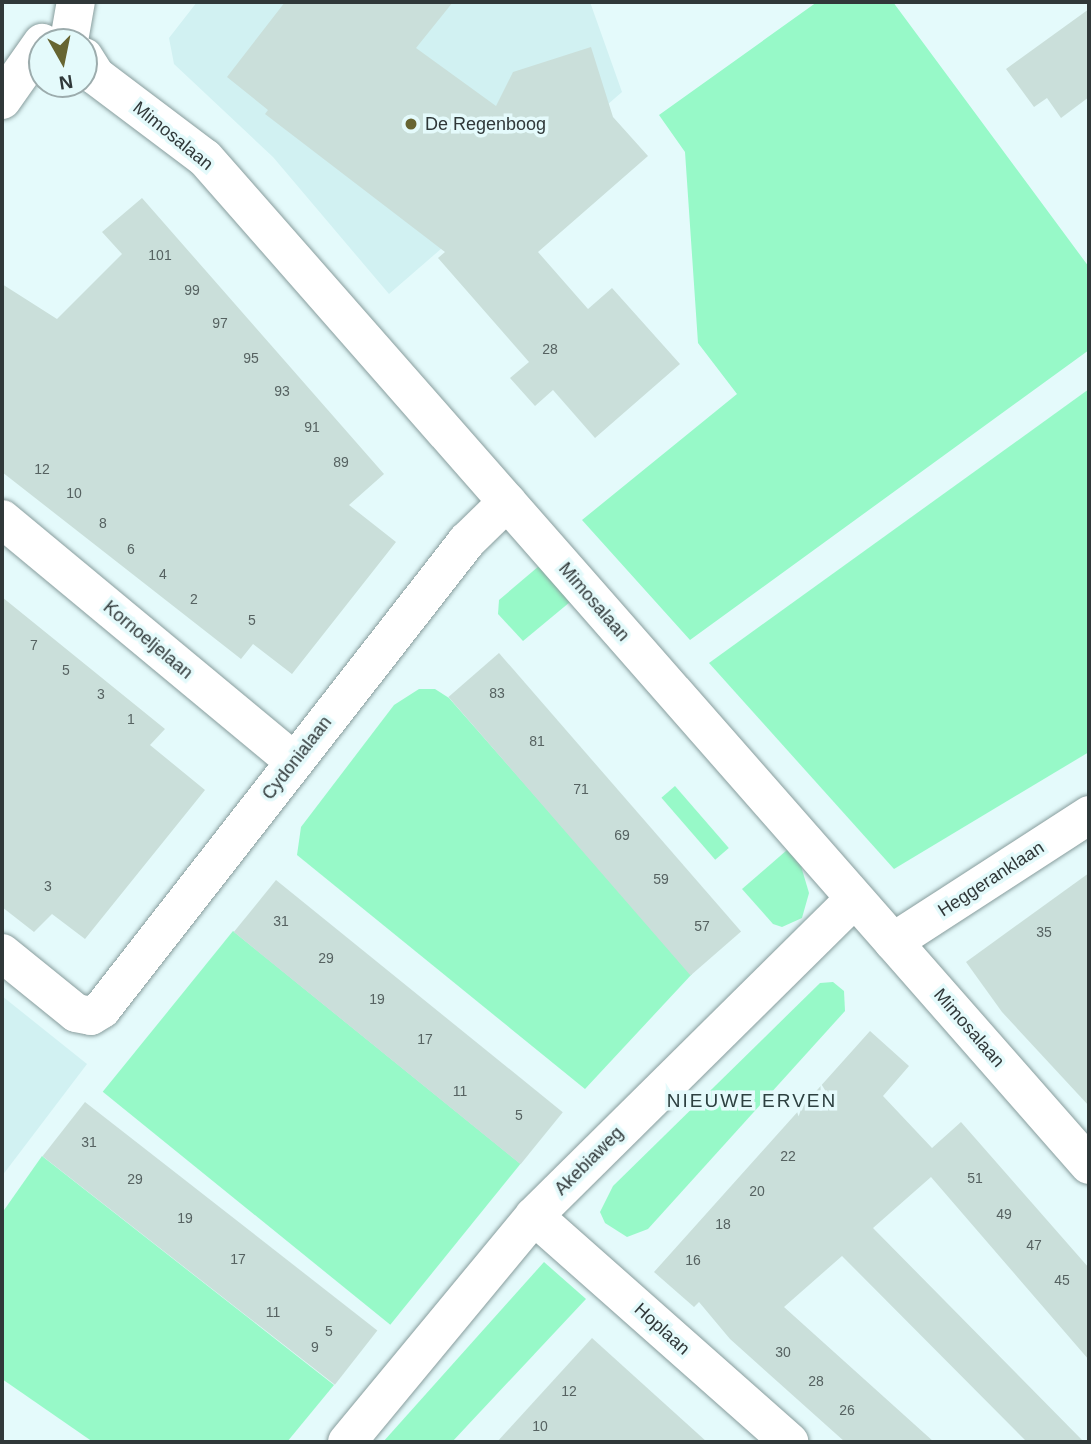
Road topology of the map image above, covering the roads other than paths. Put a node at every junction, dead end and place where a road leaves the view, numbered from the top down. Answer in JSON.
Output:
{"nodes":[{"id":1,"x":28,"y":74,"type":"edge"},
{"id":2,"x":98,"y":78,"type":"edge"},
{"id":3,"x":2,"y":100,"type":"edge"},
{"id":4,"x":507,"y":502,"type":"junction"},
{"id":5,"x":2,"y":519,"type":"edge"},
{"id":6,"x":294,"y":761,"type":"junction"},
{"id":7,"x":1089,"y":815,"type":"edge"},
{"id":8,"x":853,"y":900,"type":"junction"},
{"id":9,"x":893,"y":942,"type":"junction"},
{"id":10,"x":2,"y":953,"type":"edge"},
{"id":11,"x":1089,"y":1165,"type":"edge"},
{"id":12,"x":534,"y":1216,"type":"junction"},
{"id":13,"x":347,"y":1442,"type":"edge"},
{"id":14,"x":789,"y":1442,"type":"edge"}],
"edges":[{"from":1,"to":3,"type":"street"},
{"from":2,"to":4,"type":"street","name":"Mimosalaan"},
{"from":4,"to":6,"type":"street","name":"Cydonialaan"},
{"from":4,"to":8,"type":"street","name":"Mimosalaan"},
{"from":5,"to":6,"type":"street","name":"Kornoeljelaan"},
{"from":6,"to":10,"type":"street","name":"Cydonialaan"},
{"from":7,"to":9,"type":"street","name":"Heggeranklaan"},
{"from":8,"to":9,"type":"street","name":"Mimosalaan"},
{"from":8,"to":12,"type":"street","name":"Akebiaweg"},
{"from":9,"to":11,"type":"street","name":"Mimosalaan"},
{"from":12,"to":13,"type":"street","name":"Akebiaweg"},
{"from":12,"to":14,"type":"street","name":"Hoplaan"}]}
